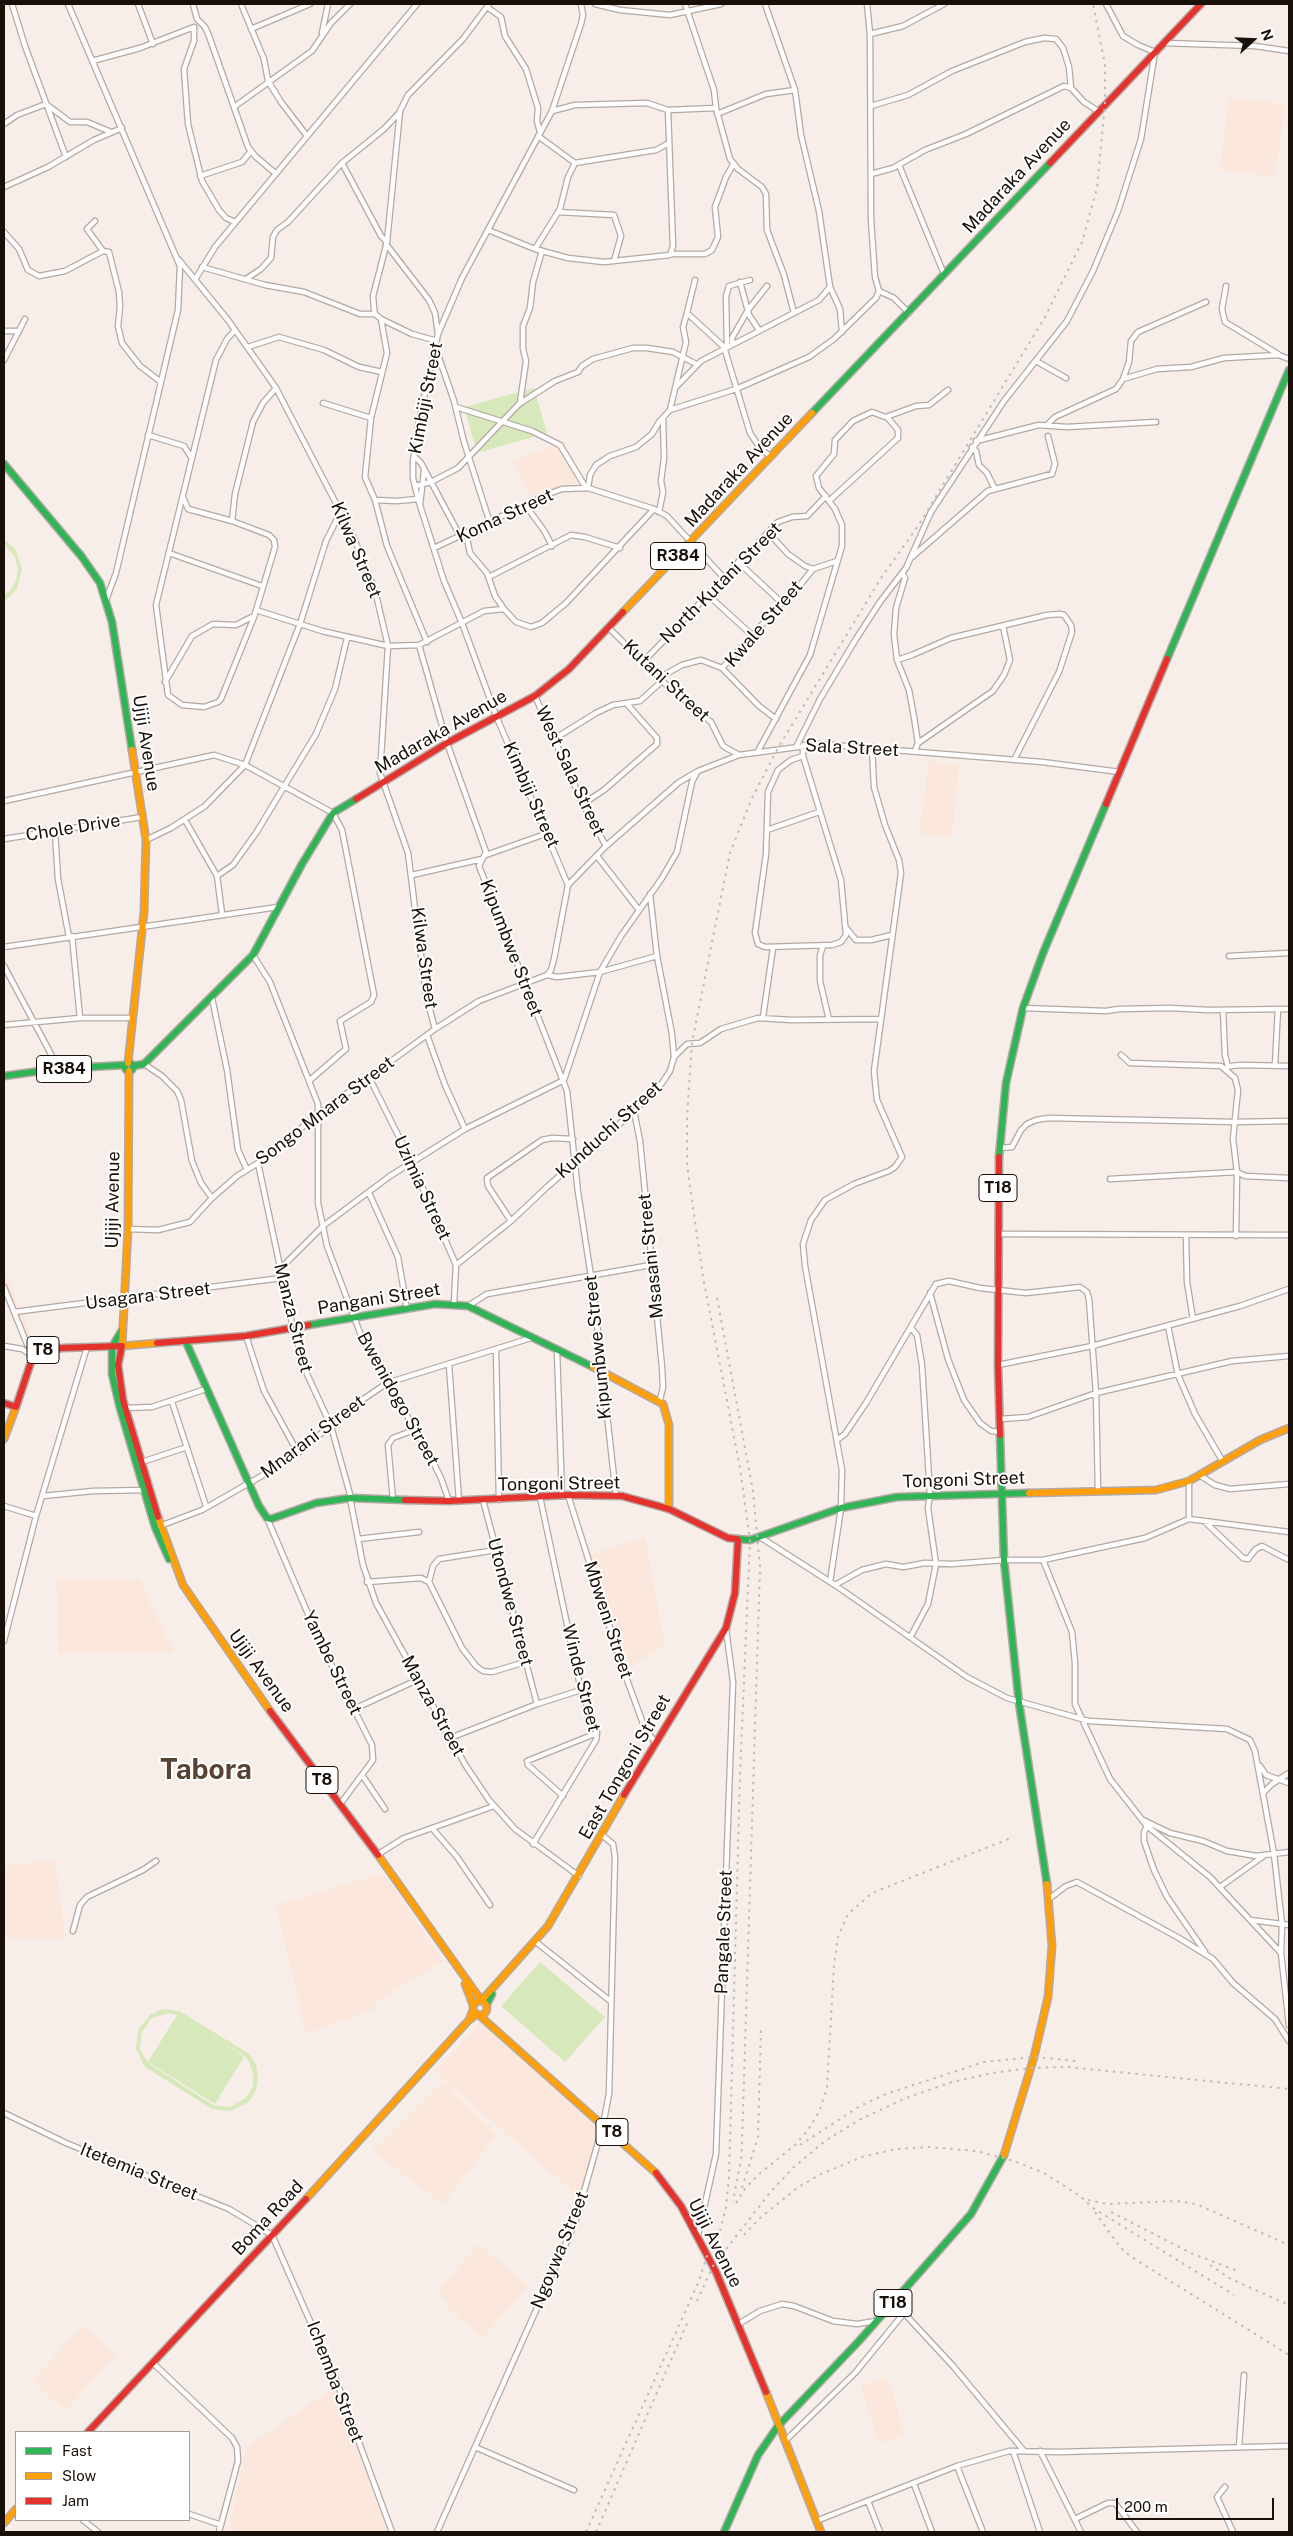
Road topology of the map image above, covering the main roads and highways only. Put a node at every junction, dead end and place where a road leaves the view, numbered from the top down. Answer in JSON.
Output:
{"nodes":[{"id":1,"x":1201,"y":4,"type":"edge"},
{"id":2,"x":1289,"y":370,"type":"edge"},
{"id":3,"x":4,"y":464,"type":"edge"},
{"id":4,"x":129,"y":1066,"type":"junction"},
{"id":5,"x":4,"y":1076,"type":"edge"},
{"id":6,"x":122,"y":1329,"type":"junction"},
{"id":7,"x":186,"y":1342,"type":"junction"},
{"id":8,"x":100,"y":1346,"type":"junction"},
{"id":9,"x":122,"y":1346,"type":"junction"},
{"id":10,"x":112,"y":1347,"type":"junction"},
{"id":11,"x":110,"y":1360,"type":"junction"},
{"id":12,"x":4,"y":1403,"type":"edge"},
{"id":13,"x":16,"y":1407,"type":"junction"},
{"id":14,"x":1289,"y":1428,"type":"edge"},
{"id":15,"x":4,"y":1439,"type":"edge"},
{"id":16,"x":147,"y":1490,"type":"junction"},
{"id":17,"x":1002,"y":1492,"type":"junction"},
{"id":18,"x":669,"y":1509,"type":"junction"},
{"id":19,"x":738,"y":1540,"type":"junction"},
{"id":20,"x":462,"y":1976,"type":"junction"},
{"id":21,"x":484,"y":2004,"type":"junction"},
{"id":22,"x":476,"y":2011,"type":"junction"},
{"id":23,"x":494,"y":2028,"type":"junction"},
{"id":24,"x":778,"y":2426,"type":"junction"},
{"id":25,"x":89,"y":2431,"type":"edge"},
{"id":26,"x":15,"y":2510,"type":"edge"},
{"id":27,"x":4,"y":2523,"type":"edge"},
{"id":28,"x":724,"y":2532,"type":"edge"},
{"id":29,"x":821,"y":2532,"type":"edge"}],
"edges":[{"from":1,"to":4,"type":"main road","name":"Madaraka Avenue","number":"R384"},
{"from":2,"to":17,"type":"main road","number":"T18"},
{"from":3,"to":4,"type":"main road","name":"Ujiji Avenue"},
{"from":4,"to":5,"type":"main road","number":"R384"},
{"from":4,"to":6,"type":"main road","name":"Ujiji Avenue"},
{"from":6,"to":9,"type":"main road","name":"Ujiji Avenue"},
{"from":6,"to":10,"type":"main road"},
{"from":7,"to":9,"type":"main road","name":"Pangani Street"},
{"from":7,"to":18,"type":"main road","name":"Tongoni Street"},
{"from":7,"to":18,"type":"main road","name":"Pangani Street"},
{"from":8,"to":10,"type":"main road","number":"T8"},
{"from":8,"to":11,"type":"main road"},
{"from":8,"to":13,"type":"main road","number":"T8"},
{"from":9,"to":10,"type":"main road","number":"T8"},
{"from":9,"to":16,"type":"main road","name":"Ujiji Avenue","number":"T8"},
{"from":10,"to":11,"type":"main road","number":"T8"},
{"from":11,"to":16,"type":"main road","number":"T8"},
{"from":12,"to":13,"type":"main road"},
{"from":13,"to":15,"type":"main road"},
{"from":14,"to":17,"type":"main road","name":"Tongoni Street"},
{"from":16,"to":20,"type":"main road","name":"Ujiji Avenue","number":"T8"},
{"from":17,"to":19,"type":"main road","name":"Tongoni Street"},
{"from":17,"to":24,"type":"main road","number":"T18"},
{"from":18,"to":19,"type":"main road","name":"Tongoni Street"},
{"from":19,"to":21,"type":"main road","name":"East Tongoni Street"},
{"from":20,"to":21,"type":"main road","number":"T8"},
{"from":20,"to":22,"type":"main road","number":"T8"},
{"from":21,"to":22,"type":"main road"},
{"from":21,"to":22,"type":"main road"},
{"from":21,"to":23,"type":"main road","number":"T8"},
{"from":22,"to":23,"type":"main road","number":"T8"},
{"from":22,"to":25,"type":"main road","name":"Boma Road"},
{"from":23,"to":24,"type":"main road","name":"Ujiji Avenue","number":"T8"},
{"from":24,"to":28,"type":"main road","number":"T18"},
{"from":24,"to":29,"type":"main road","name":"Ujiji Avenue","number":"T8"},
{"from":26,"to":27,"type":"main road"}]}
